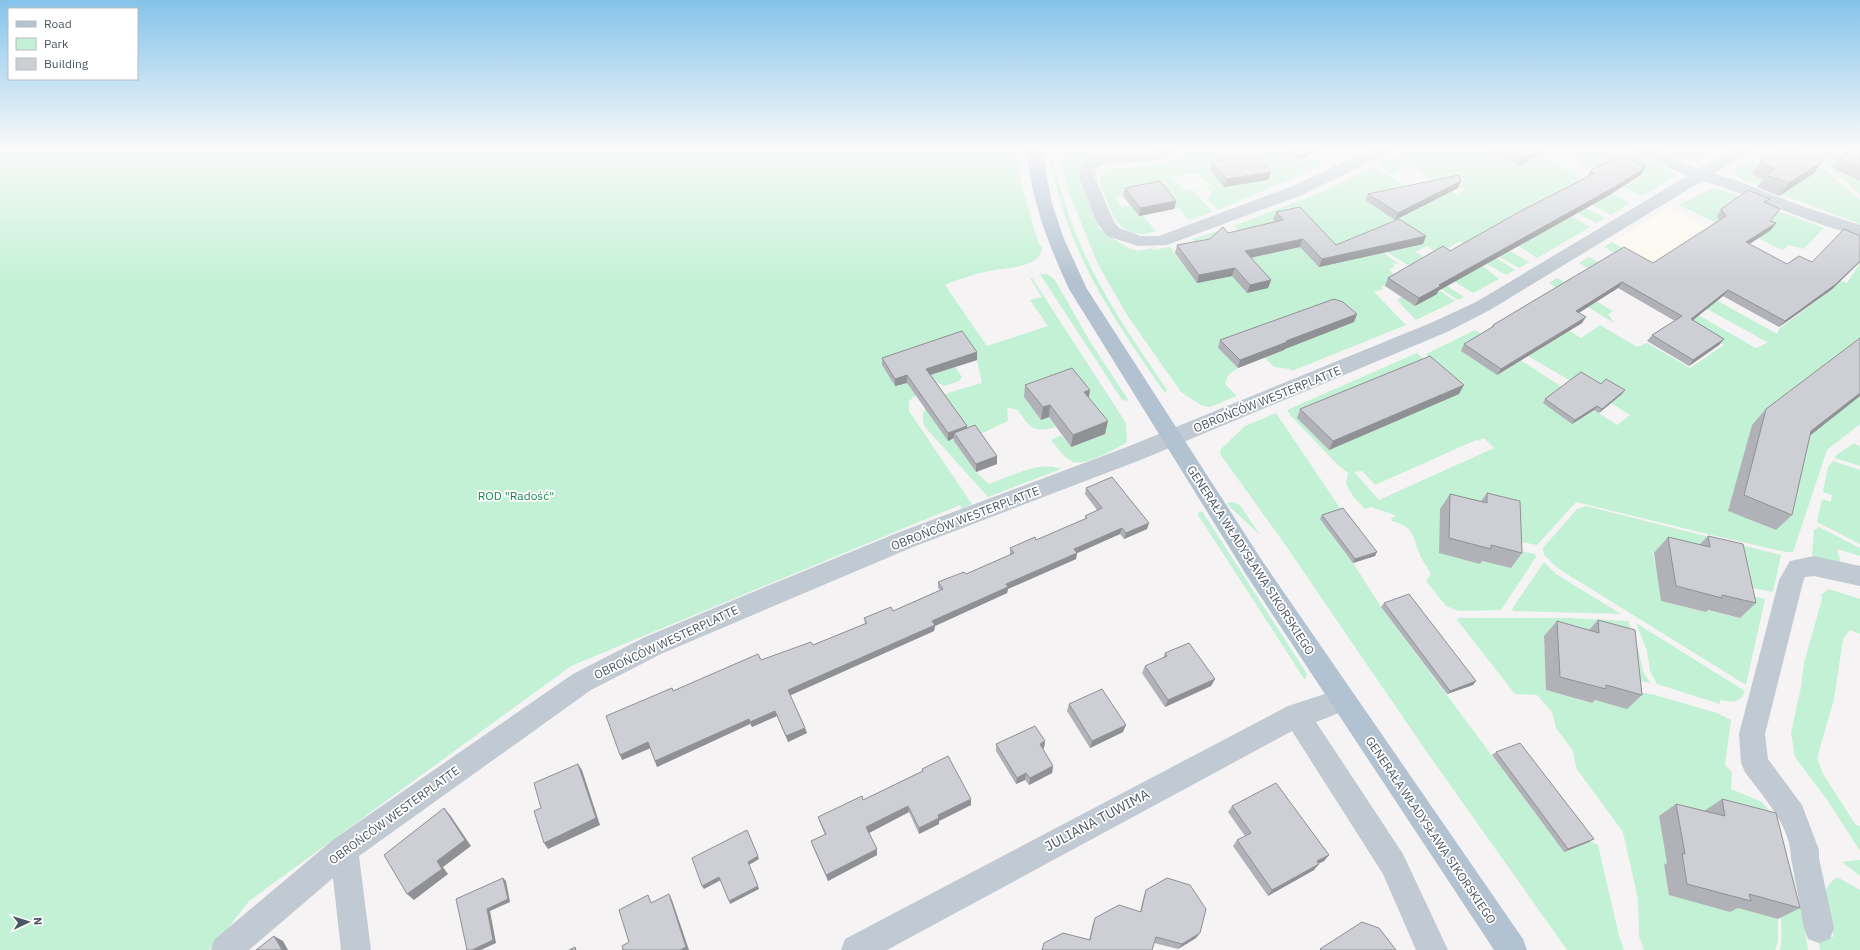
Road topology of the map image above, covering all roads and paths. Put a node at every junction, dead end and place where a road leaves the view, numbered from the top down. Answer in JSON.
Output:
{"nodes":[{"id":1,"x":1042,"y":193,"type":"edge"},
{"id":2,"x":1093,"y":193,"type":"edge"},
{"id":3,"x":1290,"y":193,"type":"edge"},
{"id":4,"x":1670,"y":193,"type":"edge"},
{"id":5,"x":1753,"y":193,"type":"edge"},
{"id":6,"x":1860,"y":231,"type":"edge"},
{"id":7,"x":1171,"y":438,"type":"junction"},
{"id":8,"x":1860,"y":576,"type":"edge"},
{"id":9,"x":1343,"y":700,"type":"junction"},
{"id":10,"x":1297,"y":715,"type":"junction"},
{"id":11,"x":344,"y":849,"type":"junction"},
{"id":12,"x":1819,"y":928,"type":"dead end"},
{"id":13,"x":226,"y":950,"type":"edge"},
{"id":14,"x":356,"y":950,"type":"edge"},
{"id":15,"x":856,"y":950,"type":"edge"},
{"id":16,"x":1433,"y":950,"type":"edge"},
{"id":17,"x":1512,"y":950,"type":"edge"}],
"edges":[{"from":1,"to":7,"type":"main road","name":"GENERAŁA WŁADYSŁAWA SIKORSKIEGO"},
{"from":2,"to":3,"type":"street"},
{"from":4,"to":7,"type":"street","name":"OBROŃCÓW WESTERPLATTE"},
{"from":5,"to":6,"type":"street"},
{"from":7,"to":9,"type":"main road","name":"GENERAŁA WŁADYSŁAWA SIKORSKIEGO"},
{"from":7,"to":11,"type":"street","name":"OBROŃCÓW WESTERPLATTE"},
{"from":8,"to":12,"type":"street"},
{"from":9,"to":10,"type":"street","name":"JULIANA TUWIMA"},
{"from":9,"to":17,"type":"main road","name":"GENERAŁA WŁADYSŁAWA SIKORSKIEGO"},
{"from":10,"to":15,"type":"street","name":"JULIANA TUWIMA"},
{"from":10,"to":16,"type":"street"},
{"from":11,"to":13,"type":"street","name":"OBROŃCÓW WESTERPLATTE"},
{"from":11,"to":14,"type":"street"}]}
